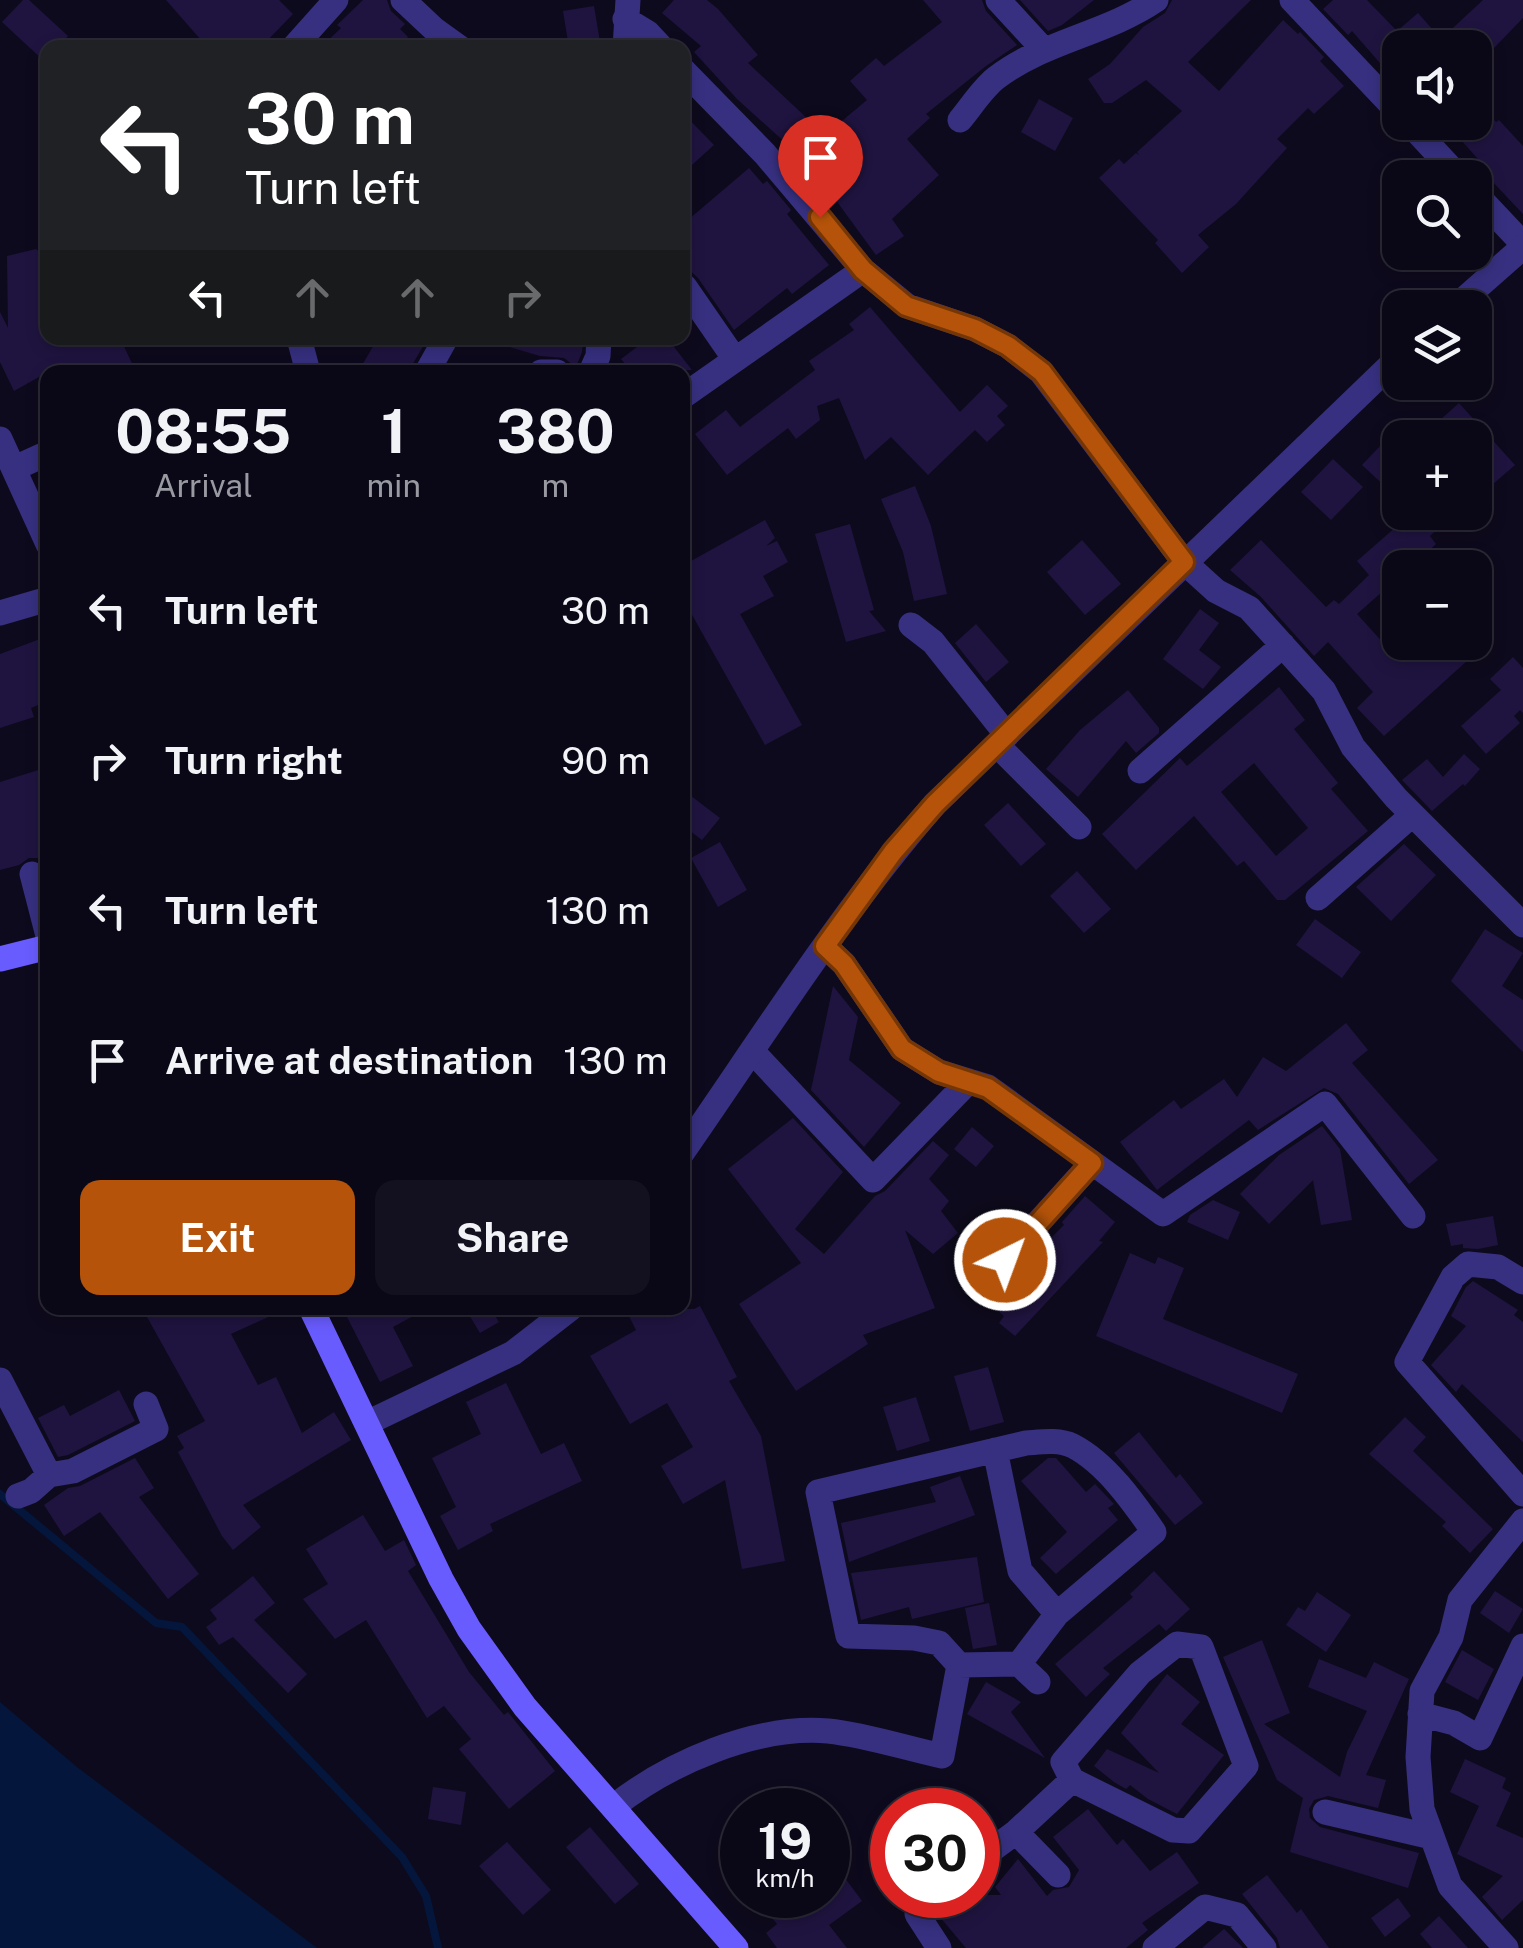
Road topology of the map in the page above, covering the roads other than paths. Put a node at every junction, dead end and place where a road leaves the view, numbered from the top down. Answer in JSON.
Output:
{"nodes":[{"id":1,"x":336,"y":0,"type":"edge"},
{"id":2,"x":403,"y":0,"type":"edge"},
{"id":3,"x":998,"y":0,"type":"edge"},
{"id":4,"x":1156,"y":0,"type":"edge"},
{"id":5,"x":1292,"y":0,"type":"edge"},
{"id":6,"x":626,"y":10,"type":"edge"},
{"id":7,"x":300,"y":40,"type":"edge"},
{"id":8,"x":449,"y":40,"type":"edge"},
{"id":9,"x":625,"y":40,"type":"edge"},
{"id":10,"x":655,"y":40,"type":"edge"},
{"id":11,"x":1043,"y":49,"type":"junction"},
{"id":12,"x":690,"y":77,"type":"edge"},
{"id":13,"x":1382,"y":95,"type":"edge"},
{"id":14,"x":960,"y":120,"type":"dead end"},
{"id":15,"x":1425,"y":140,"type":"edge"},
{"id":16,"x":1443,"y":160,"type":"edge"},
{"id":17,"x":1492,"y":212,"type":"edge"},
{"id":18,"x":1523,"y":246,"type":"edge"},
{"id":19,"x":863,"y":270,"type":"junction"},
{"id":20,"x":1474,"y":290,"type":"edge"},
{"id":21,"x":690,"y":294,"type":"edge"},
{"id":22,"x":734,"y":358,"type":"junction"},
{"id":23,"x":1382,"y":373,"type":"edge"},
{"id":24,"x":690,"y":391,"type":"edge"},
{"id":25,"x":0,"y":439,"type":"edge"},
{"id":26,"x":40,"y":457,"type":"edge"},
{"id":27,"x":15,"y":468,"type":"junction"},
{"id":28,"x":40,"y":526,"type":"edge"},
{"id":29,"x":1184,"y":562,"type":"junction"},
{"id":30,"x":40,"y":601,"type":"edge"},
{"id":31,"x":0,"y":613,"type":"edge"},
{"id":32,"x":911,"y":624,"type":"dead end"},
{"id":33,"x":1283,"y":645,"type":"junction"},
{"id":34,"x":1002,"y":740,"type":"junction"},
{"id":35,"x":1140,"y":772,"type":"dead end"},
{"id":36,"x":1412,"y":815,"type":"junction"},
{"id":37,"x":1079,"y":828,"type":"dead end"},
{"id":38,"x":32,"y":874,"type":"dead end"},
{"id":39,"x":1318,"y":898,"type":"dead end"},
{"id":40,"x":40,"y":905,"type":"edge"},
{"id":41,"x":1523,"y":925,"type":"edge"},
{"id":42,"x":825,"y":946,"type":"junction"},
{"id":43,"x":40,"y":949,"type":"edge"},
{"id":44,"x":0,"y":959,"type":"edge"},
{"id":45,"x":753,"y":1052,"type":"junction"},
{"id":46,"x":969,"y":1081,"type":"junction"},
{"id":47,"x":690,"y":1142,"type":"edge"},
{"id":48,"x":1092,"y":1163,"type":"junction"},
{"id":49,"x":1413,"y":1216,"type":"dead end"},
{"id":50,"x":1005,"y":1260,"type":"dead end"},
{"id":51,"x":1523,"y":1282,"type":"edge"},
{"id":52,"x":314,"y":1315,"type":"edge"},
{"id":53,"x":563,"y":1315,"type":"edge"},
{"id":54,"x":0,"y":1380,"type":"edge"},
{"id":55,"x":146,"y":1404,"type":"dead end"},
{"id":56,"x":367,"y":1422,"type":"junction"},
{"id":57,"x":994,"y":1450,"type":"junction"},
{"id":58,"x":49,"y":1475,"type":"junction"},
{"id":59,"x":1523,"y":1494,"type":"edge"},
{"id":60,"x":18,"y":1496,"type":"dead end"},
{"id":61,"x":1523,"y":1521,"type":"edge"},
{"id":62,"x":1057,"y":1614,"type":"junction"},
{"id":63,"x":1523,"y":1646,"type":"edge"},
{"id":64,"x":1019,"y":1664,"type":"junction"},
{"id":65,"x":959,"y":1665,"type":"junction"},
{"id":66,"x":1038,"y":1682,"type":"dead end"},
{"id":67,"x":1420,"y":1714,"type":"junction"},
{"id":68,"x":1072,"y":1780,"type":"junction"},
{"id":69,"x":613,"y":1807,"type":"junction"},
{"id":70,"x":1325,"y":1812,"type":"dead end"},
{"id":71,"x":1016,"y":1832,"type":"junction"},
{"id":72,"x":1432,"y":1838,"type":"junction"},
{"id":73,"x":1000,"y":1844,"type":"edge"},
{"id":74,"x":1058,"y":1876,"type":"dead end"},
{"id":75,"x":920,"y":1918,"type":"edge"},
{"id":76,"x":1523,"y":1939,"type":"edge"},
{"id":77,"x":736,"y":1948,"type":"edge"},
{"id":78,"x":940,"y":1948,"type":"edge"},
{"id":79,"x":1155,"y":1948,"type":"edge"},
{"id":80,"x":1264,"y":1948,"type":"edge"},
{"id":81,"x":1510,"y":1948,"type":"edge"}],
"edges":[{"from":1,"to":7,"type":"street"},
{"from":2,"to":8,"type":"street"},
{"from":3,"to":11,"type":"street"},
{"from":4,"to":11,"type":"street"},
{"from":5,"to":13,"type":"street"},
{"from":6,"to":9,"type":"street"},
{"from":6,"to":10,"type":"street"},
{"from":11,"to":14,"type":"street"},
{"from":12,"to":19,"type":"street"},
{"from":15,"to":16,"type":"street"},
{"from":17,"to":18,"type":"street"},
{"from":18,"to":20,"type":"street"},
{"from":19,"to":22,"type":"street"},
{"from":19,"to":29,"type":"street"},
{"from":21,"to":22,"type":"street"},
{"from":22,"to":24,"type":"street"},
{"from":23,"to":29,"type":"street"},
{"from":25,"to":27,"type":"street"},
{"from":26,"to":27,"type":"street"},
{"from":27,"to":28,"type":"street"},
{"from":29,"to":33,"type":"street"},
{"from":29,"to":34,"type":"street"},
{"from":30,"to":31,"type":"street"},
{"from":32,"to":34,"type":"street"},
{"from":33,"to":35,"type":"street"},
{"from":33,"to":36,"type":"street"},
{"from":34,"to":37,"type":"street"},
{"from":34,"to":42,"type":"street"},
{"from":36,"to":39,"type":"street"},
{"from":36,"to":41,"type":"street"},
{"from":38,"to":40,"type":"street"},
{"from":42,"to":45,"type":"street"},
{"from":42,"to":46,"type":"street"},
{"from":43,"to":44,"type":"main road"},
{"from":45,"to":46,"type":"street"},
{"from":45,"to":47,"type":"street"},
{"from":46,"to":48,"type":"street"},
{"from":48,"to":49,"type":"street"},
{"from":48,"to":50,"type":"street"},
{"from":51,"to":59,"type":"street"},
{"from":52,"to":56,"type":"main road"},
{"from":53,"to":56,"type":"street"},
{"from":54,"to":58,"type":"street"},
{"from":55,"to":58,"type":"street"},
{"from":56,"to":69,"type":"main road"},
{"from":57,"to":62,"type":"street"},
{"from":57,"to":62,"type":"street"},
{"from":57,"to":65,"type":"street"},
{"from":58,"to":60,"type":"street"},
{"from":61,"to":67,"type":"street"},
{"from":62,"to":64,"type":"street"},
{"from":63,"to":67,"type":"street"},
{"from":64,"to":65,"type":"street"},
{"from":64,"to":66,"type":"street"},
{"from":65,"to":69,"type":"street"},
{"from":67,"to":72,"type":"street"},
{"from":68,"to":68,"type":"street"},
{"from":68,"to":71,"type":"street"},
{"from":69,"to":77,"type":"main road"},
{"from":70,"to":72,"type":"street"},
{"from":71,"to":73,"type":"street"},
{"from":71,"to":74,"type":"street"},
{"from":72,"to":81,"type":"street"},
{"from":75,"to":78,"type":"street"},
{"from":76,"to":81,"type":"street"},
{"from":79,"to":80,"type":"street"}]}
